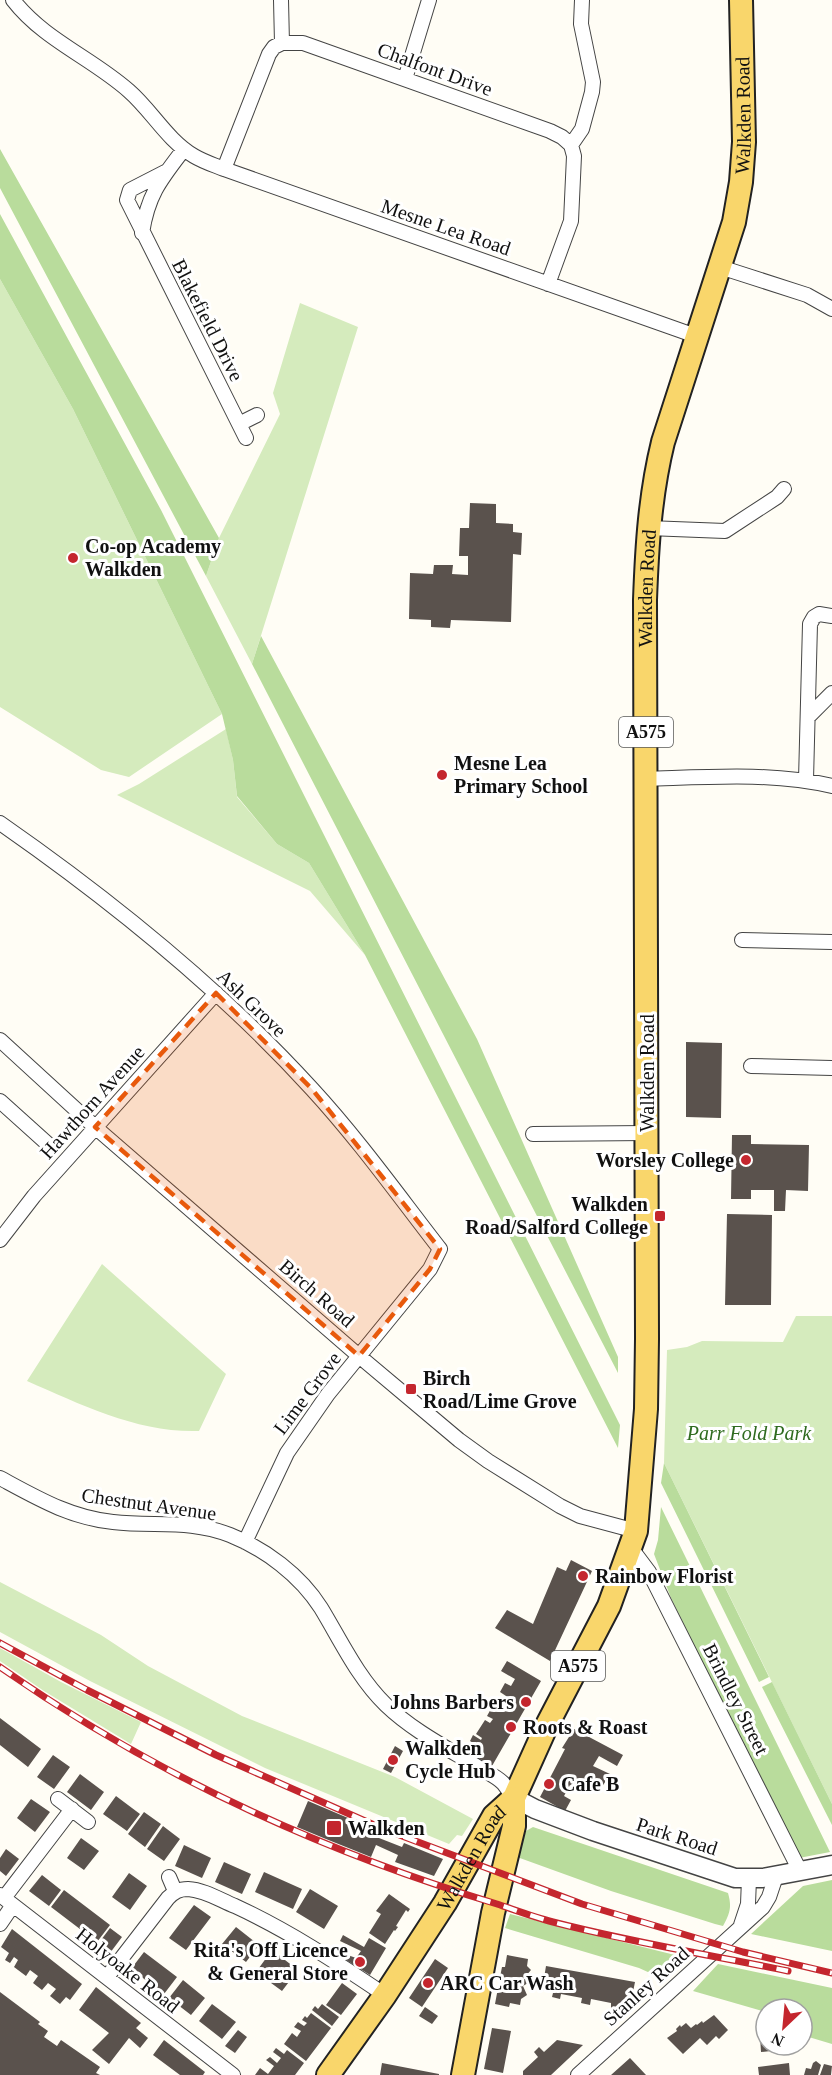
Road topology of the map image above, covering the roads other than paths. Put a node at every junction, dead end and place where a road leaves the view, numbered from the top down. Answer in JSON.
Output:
{"nodes":[{"id":1,"x":13,"y":0,"type":"edge"},
{"id":2,"x":281,"y":0,"type":"edge"},
{"id":3,"x":429,"y":0,"type":"edge"},
{"id":4,"x":582,"y":0,"type":"edge"},
{"id":5,"x":741,"y":0,"type":"edge"},
{"id":6,"x":282,"y":43,"type":"junction"},
{"id":7,"x":405,"y":79,"type":"junction"},
{"id":8,"x":571,"y":145,"type":"junction"},
{"id":9,"x":184,"y":149,"type":"junction"},
{"id":10,"x":224,"y":169,"type":"junction"},
{"id":11,"x":167,"y":171,"type":"junction"},
{"id":12,"x":142,"y":232,"type":"junction"},
{"id":13,"x":720,"y":267,"type":"junction"},
{"id":14,"x":548,"y":284,"type":"junction"},
{"id":15,"x":832,"y":309,"type":"edge"},
{"id":16,"x":696,"y":336,"type":"junction"},
{"id":17,"x":257,"y":415,"type":"dead end"},
{"id":18,"x":239,"y":424,"type":"junction"},
{"id":19,"x":246,"y":438,"type":"dead end"},
{"id":20,"x":784,"y":489,"type":"dead end"},
{"id":21,"x":648,"y":528,"type":"junction"},
{"id":22,"x":832,"y":616,"type":"edge"},
{"id":23,"x":832,"y":693,"type":"edge"},
{"id":24,"x":809,"y":716,"type":"junction"},
{"id":25,"x":647,"y":779,"type":"junction"},
{"id":26,"x":806,"y":780,"type":"junction"},
{"id":27,"x":832,"y":786,"type":"edge"},
{"id":28,"x":0,"y":823,"type":"edge"},
{"id":29,"x":742,"y":940,"type":"dead end"},
{"id":30,"x":832,"y":942,"type":"edge"},
{"id":31,"x":216,"y":993,"type":"junction"},
{"id":32,"x":0,"y":1040,"type":"edge"},
{"id":33,"x":751,"y":1066,"type":"dead end"},
{"id":34,"x":832,"y":1068,"type":"edge"},
{"id":35,"x":0,"y":1101,"type":"edge"},
{"id":36,"x":95,"y":1127,"type":"junction"},
{"id":37,"x":647,"y":1133,"type":"junction"},
{"id":38,"x":533,"y":1134,"type":"dead end"},
{"id":39,"x":50,"y":1146,"type":"dead end"},
{"id":40,"x":0,"y":1240,"type":"edge"},
{"id":41,"x":440,"y":1249,"type":"joint"},
{"id":42,"x":359,"y":1356,"type":"junction"},
{"id":43,"x":0,"y":1478,"type":"edge"},
{"id":44,"x":634,"y":1540,"type":"junction"},
{"id":45,"x":245,"y":1542,"type":"junction"},
{"id":46,"x":514,"y":1798,"type":"junction"},
{"id":47,"x":58,"y":1799,"type":"dead end"},
{"id":48,"x":72,"y":1809,"type":"junction"},
{"id":49,"x":88,"y":1822,"type":"dead end"},
{"id":50,"x":827,"y":1866,"type":"edge"},
{"id":51,"x":465,"y":1868,"type":"junction"},
{"id":52,"x":800,"y":1871,"type":"junction"},
{"id":53,"x":776,"y":1876,"type":"junction"},
{"id":54,"x":169,"y":1877,"type":"dead end"},
{"id":55,"x":749,"y":1879,"type":"junction"},
{"id":56,"x":500,"y":1881,"type":"junction"},
{"id":57,"x":175,"y":1891,"type":"junction"},
{"id":58,"x":6,"y":1899,"type":"edge"},
{"id":59,"x":0,"y":1924,"type":"edge"},
{"id":60,"x":741,"y":1925,"type":"junction"},
{"id":61,"x":106,"y":1977,"type":"junction"},
{"id":62,"x":385,"y":1995,"type":"junction"},
{"id":63,"x":233,"y":2075,"type":"edge"},
{"id":64,"x":328,"y":2075,"type":"edge"},
{"id":65,"x":463,"y":2075,"type":"edge"},
{"id":66,"x":578,"y":2075,"type":"edge"}],
"edges":[{"from":1,"to":9,"type":"street","name":"Mesne Lea Road"},
{"from":2,"to":6,"type":"street"},
{"from":3,"to":7,"type":"street"},
{"from":4,"to":8,"type":"street"},
{"from":5,"to":13,"type":"main road","name":"Walkden Road","number":"A575"},
{"from":6,"to":7,"type":"street","name":"Chalfont Drive"},
{"from":6,"to":10,"type":"street"},
{"from":7,"to":8,"type":"street","name":"Chalfont Drive"},
{"from":8,"to":14,"type":"street"},
{"from":9,"to":10,"type":"street","name":"Mesne Lea Road"},
{"from":9,"to":11,"type":"street","name":"Blakefield Drive"},
{"from":10,"to":14,"type":"street","name":"Mesne Lea Road"},
{"from":11,"to":12,"type":"street","name":"Blakefield Drive"},
{"from":11,"to":12,"type":"street","name":"Blakefield Drive"},
{"from":12,"to":18,"type":"street","name":"Blakefield Drive"},
{"from":13,"to":15,"type":"street"},
{"from":13,"to":16,"type":"main road","name":"Walkden Road","number":"A575"},
{"from":14,"to":16,"type":"street","name":"Mesne Lea Road"},
{"from":16,"to":21,"type":"main road","name":"Walkden Road","number":"A575"},
{"from":17,"to":18,"type":"street"},
{"from":18,"to":19,"type":"street","name":"Blakefield Drive"},
{"from":20,"to":21,"type":"street"},
{"from":21,"to":25,"type":"main road","name":"Walkden Road","number":"A575"},
{"from":22,"to":24,"type":"street"},
{"from":23,"to":24,"type":"street"},
{"from":24,"to":26,"type":"street"},
{"from":25,"to":26,"type":"street"},
{"from":25,"to":37,"type":"main road","name":"Walkden Road","number":"A575"},
{"from":26,"to":27,"type":"street"},
{"from":28,"to":31,"type":"street","name":"Ash Grove"},
{"from":29,"to":30,"type":"street"},
{"from":31,"to":36,"type":"street","name":"Hawthorn Avenue"},
{"from":31,"to":41,"type":"street","name":"Ash Grove"},
{"from":32,"to":36,"type":"street","name":"Birch Road"},
{"from":33,"to":34,"type":"street"},
{"from":35,"to":39,"type":"street"},
{"from":36,"to":40,"type":"street","name":"Hawthorn Avenue"},
{"from":36,"to":42,"type":"street","name":"Birch Road"},
{"from":37,"to":38,"type":"street"},
{"from":37,"to":44,"type":"main road","name":"Walkden Road","number":"A575"},
{"from":41,"to":42,"type":"street","name":"Lime Grove"},
{"from":42,"to":44,"type":"street","name":"Birch Road"},
{"from":42,"to":45,"type":"street","name":"Lime Grove"},
{"from":43,"to":45,"type":"street","name":"Chestnut Avenue"},
{"from":44,"to":46,"type":"main road","name":"Walkden Road","number":"A575"},
{"from":44,"to":52,"type":"street","name":"Brindley Street"},
{"from":45,"to":46,"type":"street","name":"Chestnut Avenue"},
{"from":46,"to":51,"type":"main road","name":"Walkden Road","number":"A575"},
{"from":46,"to":55,"type":"street","name":"Park Road"},
{"from":46,"to":56,"type":"main road","number":"A575"},
{"from":47,"to":48,"type":"street"},
{"from":48,"to":49,"type":"street"},
{"from":48,"to":58,"type":"street"},
{"from":50,"to":52,"type":"street","name":"Park Road"},
{"from":51,"to":56,"type":"main road"},
{"from":51,"to":62,"type":"main road","name":"Walkden Road","number":"A575"},
{"from":52,"to":53,"type":"street","name":"Park Road"},
{"from":53,"to":55,"type":"street","name":"Park Road"},
{"from":53,"to":60,"type":"street","name":"Stanley Road"},
{"from":54,"to":57,"type":"street"},
{"from":55,"to":60,"type":"street"},
{"from":56,"to":65,"type":"main road","number":"A575"},
{"from":57,"to":61,"type":"street"},
{"from":57,"to":62,"type":"street"},
{"from":58,"to":59,"type":"street"},
{"from":58,"to":61,"type":"street","name":"Holyoake Road"},
{"from":60,"to":66,"type":"street","name":"Stanley Road"},
{"from":61,"to":63,"type":"street","name":"Holyoake Road"},
{"from":62,"to":64,"type":"main road","name":"Walkden Road","number":"A575"}]}
